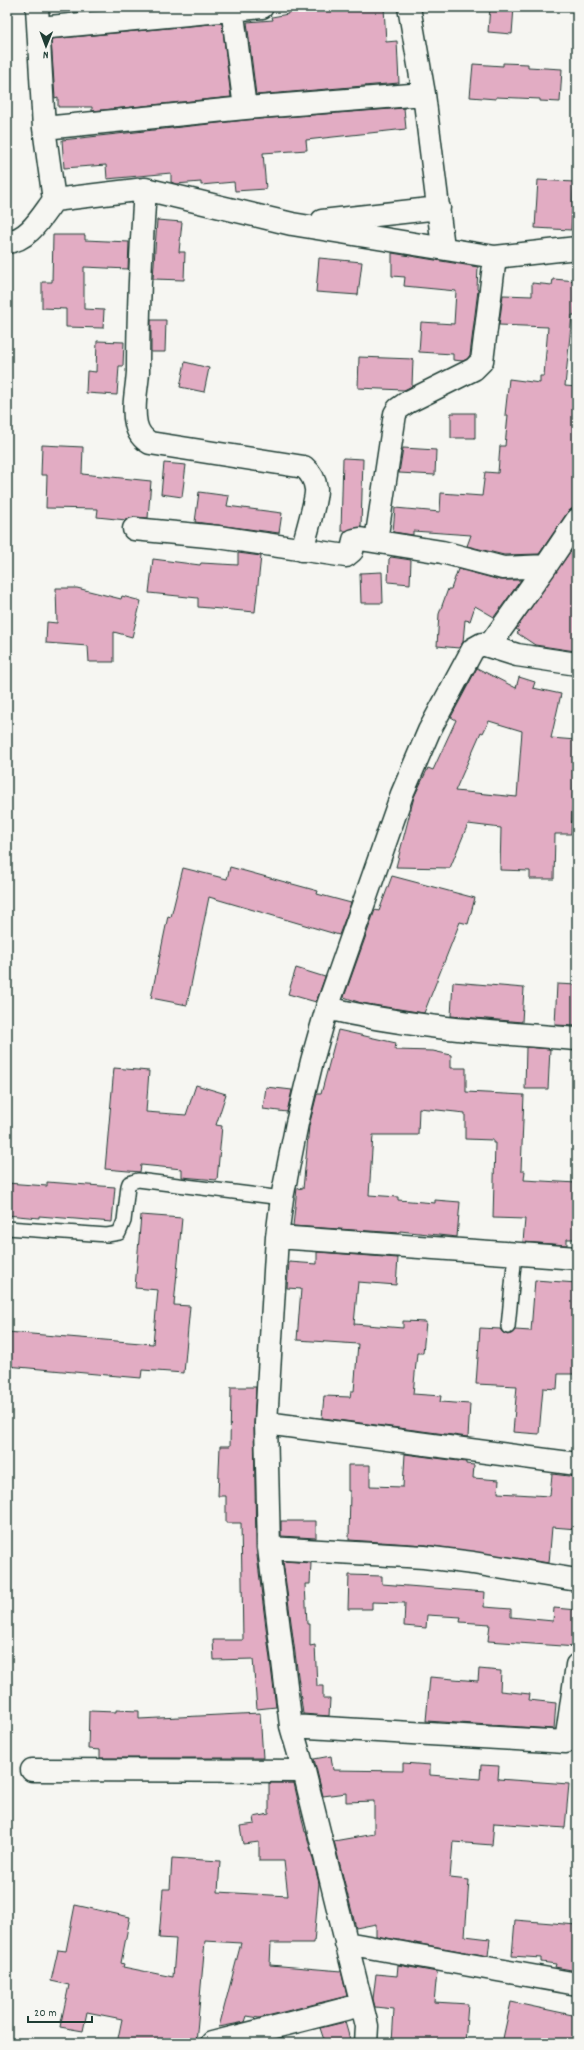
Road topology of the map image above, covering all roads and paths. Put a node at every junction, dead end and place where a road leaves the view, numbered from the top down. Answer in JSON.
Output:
{"nodes":[{"id":1,"x":262,"y":7,"type":"edge"},
{"id":2,"x":409,"y":7,"type":"edge"},
{"id":3,"x":232,"y":9,"type":"edge"},
{"id":4,"x":38,"y":18,"type":"edge"},
{"id":5,"x":424,"y":94,"type":"junction"},
{"id":6,"x":246,"y":108,"type":"junction"},
{"id":7,"x":44,"y":128,"type":"junction"},
{"id":8,"x":145,"y":189,"type":"junction"},
{"id":9,"x":54,"y":200,"type":"junction"},
{"id":10,"x":438,"y":208,"type":"junction"},
{"id":11,"x":292,"y":224,"type":"junction"},
{"id":12,"x":7,"y":242,"type":"edge"},
{"id":13,"x":443,"y":247,"type":"junction"},
{"id":14,"x":577,"y":248,"type":"edge"},
{"id":15,"x":495,"y":257,"type":"junction"},
{"id":16,"x":577,"y":520,"type":"edge"},
{"id":17,"x":134,"y":529,"type":"dead end"},
{"id":18,"x":376,"y":542,"type":"junction"},
{"id":19,"x":302,"y":550,"type":"junction"},
{"id":20,"x":546,"y":566,"type":"junction"},
{"id":21,"x":489,"y":646,"type":"junction"},
{"id":22,"x":577,"y":664,"type":"edge"},
{"id":23,"x":327,"y":1008,"type":"junction"},
{"id":24,"x":577,"y":1039,"type":"edge"},
{"id":25,"x":282,"y":1198,"type":"junction"},
{"id":26,"x":7,"y":1228,"type":"edge"},
{"id":27,"x":277,"y":1237,"type":"junction"},
{"id":28,"x":515,"y":1254,"type":"junction"},
{"id":29,"x":577,"y":1258,"type":"edge"},
{"id":30,"x":508,"y":1327,"type":"dead end"},
{"id":31,"x":266,"y":1423,"type":"junction"},
{"id":32,"x":577,"y":1464,"type":"edge"},
{"id":33,"x":269,"y":1548,"type":"junction"},
{"id":34,"x":577,"y":1580,"type":"edge"},
{"id":35,"x":577,"y":1665,"type":"edge"},
{"id":36,"x":291,"y":1726,"type":"junction"},
{"id":37,"x":572,"y":1742,"type":"edge"},
{"id":38,"x":32,"y":1770,"type":"dead end"},
{"id":39,"x":304,"y":1771,"type":"junction"},
{"id":40,"x":346,"y":1943,"type":"junction"},
{"id":41,"x":577,"y":1984,"type":"edge"},
{"id":42,"x":361,"y":2006,"type":"junction"},
{"id":43,"x":212,"y":2043,"type":"edge"},
{"id":44,"x":366,"y":2043,"type":"edge"}],
"edges":[{"from":1,"to":3,"type":"street"},
{"from":2,"to":5,"type":"street"},
{"from":3,"to":4,"type":"street"},
{"from":3,"to":6,"type":"street"},
{"from":4,"to":7,"type":"street"},
{"from":5,"to":6,"type":"street"},
{"from":5,"to":10,"type":"street"},
{"from":6,"to":7,"type":"street"},
{"from":7,"to":9,"type":"street"},
{"from":8,"to":9,"type":"street"},
{"from":8,"to":11,"type":"street"},
{"from":8,"to":19,"type":"street"},
{"from":9,"to":12,"type":"street"},
{"from":10,"to":11,"type":"street"},
{"from":10,"to":13,"type":"street"},
{"from":11,"to":13,"type":"street"},
{"from":13,"to":15,"type":"street"},
{"from":14,"to":15,"type":"street"},
{"from":15,"to":18,"type":"street"},
{"from":16,"to":20,"type":"street"},
{"from":17,"to":19,"type":"street"},
{"from":18,"to":19,"type":"street"},
{"from":18,"to":20,"type":"street"},
{"from":20,"to":21,"type":"street"},
{"from":21,"to":22,"type":"street"},
{"from":21,"to":23,"type":"street"},
{"from":23,"to":24,"type":"street"},
{"from":23,"to":25,"type":"street"},
{"from":25,"to":26,"type":"lane"},
{"from":25,"to":27,"type":"street"},
{"from":27,"to":28,"type":"street"},
{"from":27,"to":31,"type":"street"},
{"from":28,"to":29,"type":"street"},
{"from":28,"to":30,"type":"lane"},
{"from":31,"to":32,"type":"street"},
{"from":31,"to":33,"type":"street"},
{"from":33,"to":34,"type":"street"},
{"from":33,"to":36,"type":"street"},
{"from":35,"to":37,"type":"street"},
{"from":36,"to":37,"type":"street"},
{"from":36,"to":39,"type":"street"},
{"from":38,"to":39,"type":"street"},
{"from":39,"to":40,"type":"street"},
{"from":40,"to":41,"type":"street"},
{"from":40,"to":42,"type":"street"},
{"from":42,"to":43,"type":"street"},
{"from":42,"to":44,"type":"street"}]}
